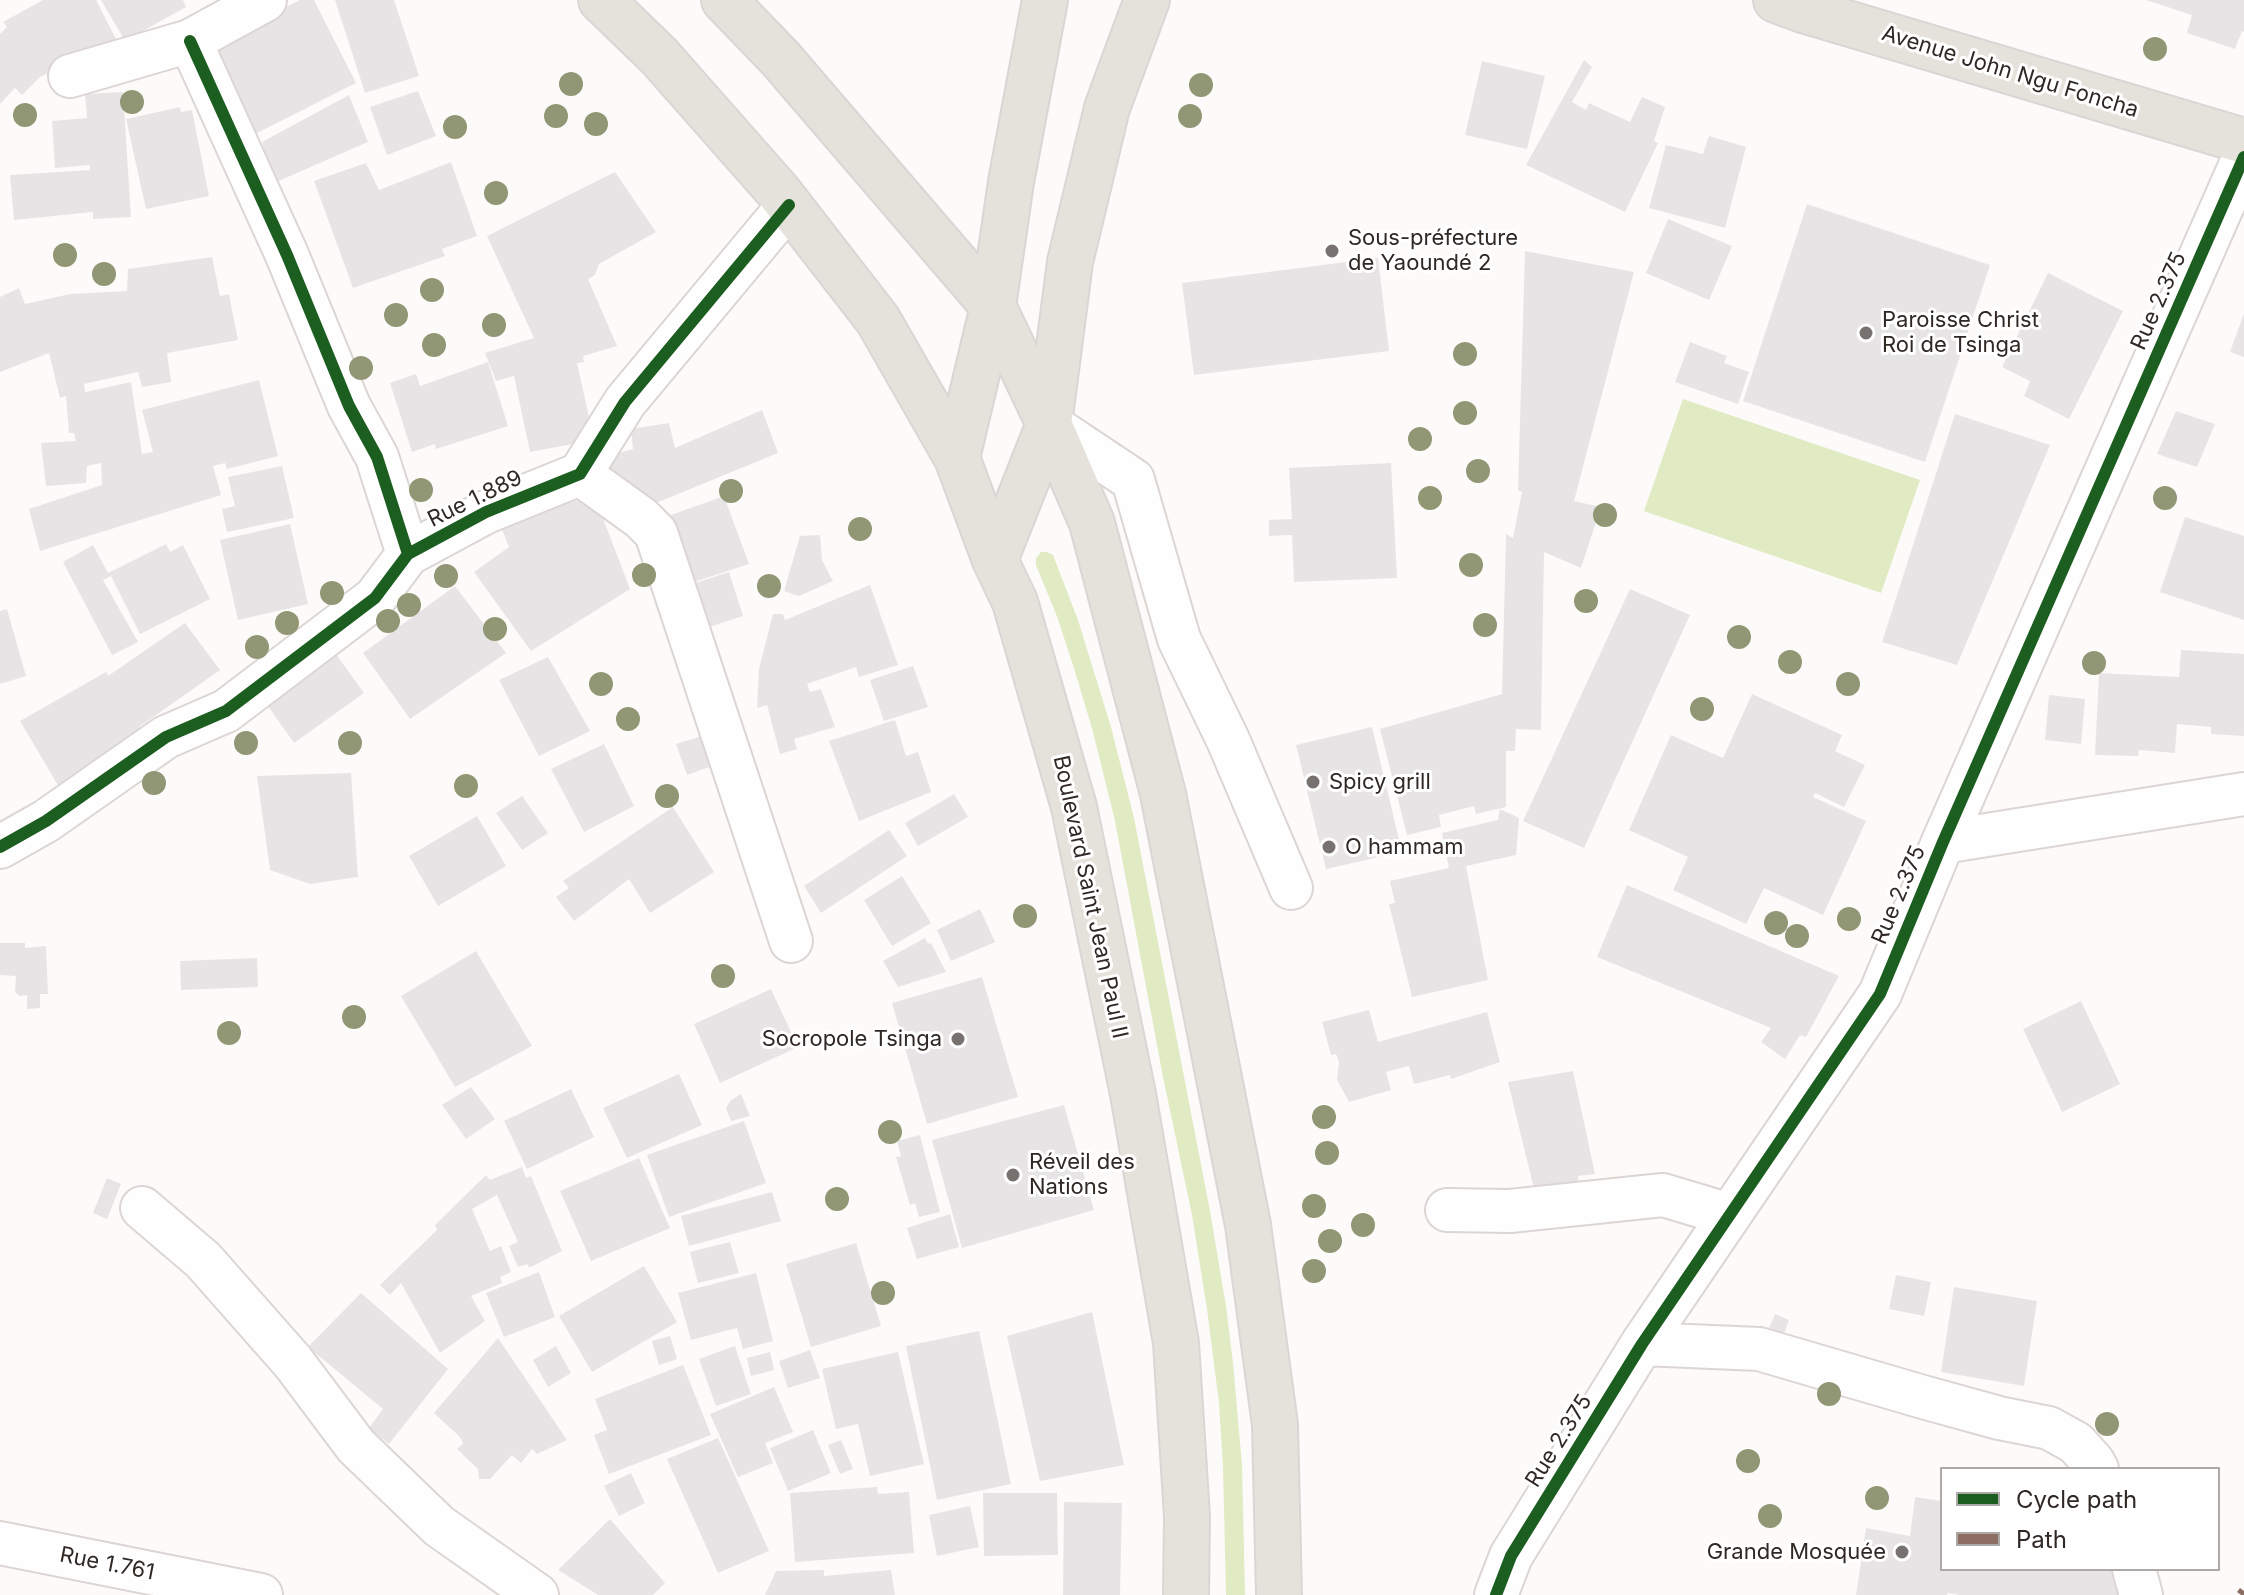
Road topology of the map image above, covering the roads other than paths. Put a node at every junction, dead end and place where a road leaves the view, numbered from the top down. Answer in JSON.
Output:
{"nodes":[{"id":1,"x":265,"y":0,"type":"edge"},
{"id":2,"x":601,"y":0,"type":"edge"},
{"id":3,"x":724,"y":0,"type":"edge"},
{"id":4,"x":1045,"y":0,"type":"edge"},
{"id":5,"x":1147,"y":0,"type":"edge"},
{"id":6,"x":1794,"y":3,"type":"edge"},
{"id":7,"x":190,"y":41,"type":"junction"},
{"id":8,"x":70,"y":76,"type":"dead end"},
{"id":9,"x":2244,"y":141,"type":"edge"},
{"id":10,"x":2244,"y":157,"type":"edge"},
{"id":11,"x":789,"y":205,"type":"junction"},
{"id":12,"x":993,"y":306,"type":"junction"},
{"id":13,"x":1049,"y":424,"type":"junction"},
{"id":14,"x":957,"y":458,"type":"junction"},
{"id":15,"x":580,"y":474,"type":"junction"},
{"id":16,"x":408,"y":554,"type":"junction"},
{"id":17,"x":995,"y":560,"type":"junction"},
{"id":18,"x":2244,"y":794,"type":"edge"},
{"id":19,"x":1943,"y":842,"type":"junction"},
{"id":20,"x":0,"y":847,"type":"edge"},
{"id":21,"x":1291,"y":888,"type":"dead end"},
{"id":22,"x":791,"y":941,"type":"dead end"},
{"id":23,"x":142,"y":1208,"type":"dead end"},
{"id":24,"x":1447,"y":1210,"type":"dead end"},
{"id":25,"x":1730,"y":1215,"type":"junction"},
{"id":26,"x":1642,"y":1344,"type":"junction"},
{"id":27,"x":2096,"y":1467,"type":"edge"},
{"id":28,"x":0,"y":1543,"type":"edge"},
{"id":29,"x":2135,"y":1571,"type":"edge"},
{"id":30,"x":261,"y":1595,"type":"edge"},
{"id":31,"x":537,"y":1595,"type":"edge"},
{"id":32,"x":1186,"y":1595,"type":"edge"},
{"id":33,"x":1279,"y":1595,"type":"edge"},
{"id":34,"x":1496,"y":1595,"type":"edge"},
{"id":35,"x":2141,"y":1595,"type":"edge"}],
"edges":[{"from":1,"to":7,"type":"street"},
{"from":2,"to":11,"type":"main road","name":"Boulevard Saint Jean Paul II"},
{"from":3,"to":12,"type":"main road"},
{"from":4,"to":12,"type":"main road"},
{"from":5,"to":13,"type":"main road"},
{"from":6,"to":9,"type":"main road","name":"Avenue John Ngu Foncha"},
{"from":7,"to":8,"type":"street"},
{"from":7,"to":16,"type":"street"},
{"from":10,"to":19,"type":"street","name":"Rue 2.375"},
{"from":11,"to":14,"type":"main road","name":"Boulevard Saint Jean Paul II"},
{"from":11,"to":15,"type":"street"},
{"from":12,"to":13,"type":"main road"},
{"from":12,"to":14,"type":"main road"},
{"from":13,"to":17,"type":"main road"},
{"from":13,"to":21,"type":"street"},
{"from":13,"to":33,"type":"main road"},
{"from":14,"to":17,"type":"main road","name":"Boulevard Saint Jean Paul II"},
{"from":15,"to":16,"type":"street","name":"Rue 1.889"},
{"from":15,"to":22,"type":"street"},
{"from":16,"to":20,"type":"street","name":"Rue 1.889"},
{"from":17,"to":32,"type":"main road","name":"Boulevard Saint Jean Paul II"},
{"from":18,"to":19,"type":"street"},
{"from":19,"to":25,"type":"street","name":"Rue 2.375"},
{"from":23,"to":31,"type":"street"},
{"from":24,"to":25,"type":"street"},
{"from":25,"to":26,"type":"street","name":"Rue 2.375"},
{"from":26,"to":27,"type":"street"},
{"from":26,"to":34,"type":"street","name":"Rue 2.375"},
{"from":28,"to":30,"type":"street","name":"Rue 1.761"},
{"from":29,"to":35,"type":"street"}]}
